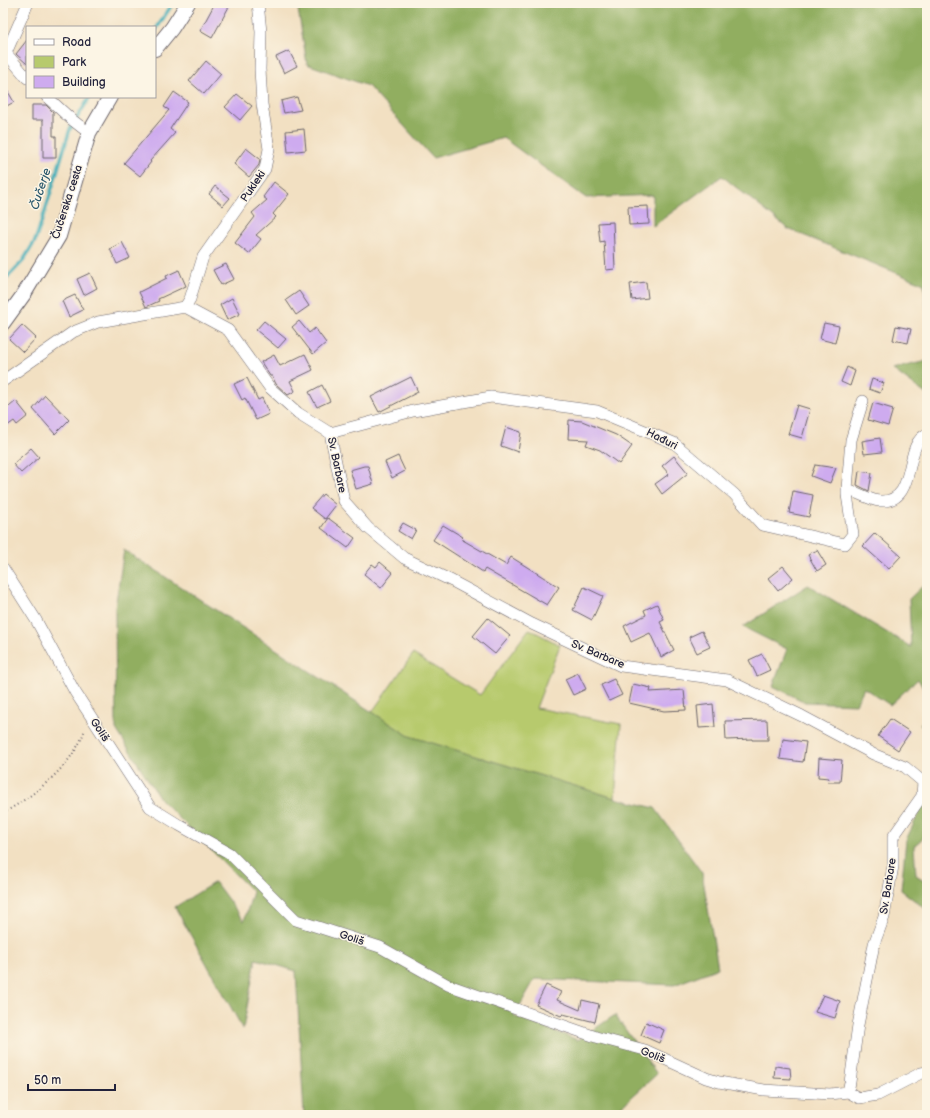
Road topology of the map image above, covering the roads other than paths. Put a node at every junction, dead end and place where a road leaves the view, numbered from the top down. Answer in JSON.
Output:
{"nodes":[{"id":1,"x":28,"y":3,"type":"edge"},
{"id":2,"x":188,"y":3,"type":"edge"},
{"id":3,"x":258,"y":3,"type":"edge"},
{"id":4,"x":156,"y":48,"type":"edge"},
{"id":5,"x":4,"y":54,"type":"edge"},
{"id":6,"x":26,"y":77,"type":"edge"},
{"id":7,"x":48,"y":98,"type":"edge"},
{"id":8,"x":109,"y":98,"type":"edge"},
{"id":9,"x":85,"y":130,"type":"junction"},
{"id":10,"x":185,"y":307,"type":"junction"},
{"id":11,"x":3,"y":323,"type":"edge"},
{"id":12,"x":3,"y":381,"type":"edge"},
{"id":13,"x":864,"y":402,"type":"dead end"},
{"id":14,"x":330,"y":433,"type":"junction"},
{"id":15,"x":927,"y":434,"type":"edge"},
{"id":16,"x":847,"y":489,"type":"junction"},
{"id":17,"x":3,"y":568,"type":"edge"},
{"id":18,"x":927,"y":1072,"type":"edge"},
{"id":19,"x":848,"y":1092,"type":"junction"}],
"edges":[{"from":1,"to":5,"type":"street"},
{"from":2,"to":4,"type":"street"},
{"from":3,"to":10,"type":"street","name":"Pukleki"},
{"from":5,"to":6,"type":"street"},
{"from":7,"to":9,"type":"street"},
{"from":8,"to":9,"type":"street","name":"Čučerska cesta"},
{"from":9,"to":11,"type":"street","name":"Čučerska cesta"},
{"from":10,"to":12,"type":"street"},
{"from":10,"to":14,"type":"street","name":"Sv. Barbare"},
{"from":13,"to":16,"type":"street","name":"Hađuri"},
{"from":14,"to":16,"type":"street","name":"Hađuri"},
{"from":14,"to":19,"type":"street","name":"Sv. Barbare"},
{"from":15,"to":16,"type":"street"},
{"from":17,"to":19,"type":"street","name":"Goliš"},
{"from":18,"to":19,"type":"street"}]}
